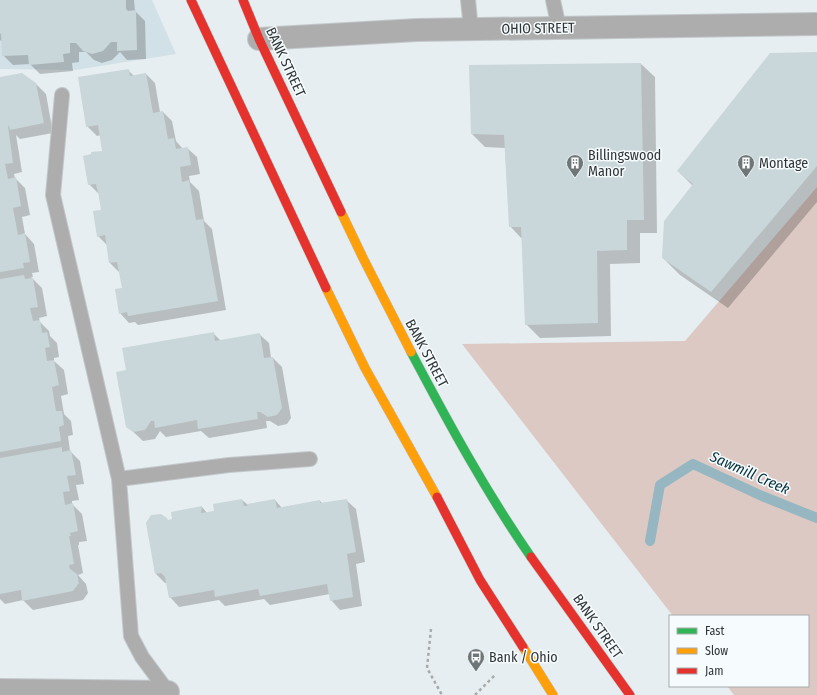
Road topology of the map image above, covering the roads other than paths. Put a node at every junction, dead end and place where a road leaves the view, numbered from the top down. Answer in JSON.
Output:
{"nodes":[{"id":1,"x":191,"y":0,"type":"edge"},
{"id":2,"x":243,"y":0,"type":"edge"},
{"id":3,"x":468,"y":0,"type":"edge"},
{"id":4,"x":553,"y":0,"type":"edge"},
{"id":5,"x":817,"y":24,"type":"edge"},
{"id":6,"x":559,"y":28,"type":"junction"},
{"id":7,"x":471,"y":29,"type":"junction"},
{"id":8,"x":259,"y":39,"type":"junction"},
{"id":9,"x":62,"y":94,"type":"dead end"},
{"id":10,"x":310,"y":459,"type":"dead end"},
{"id":11,"x":119,"y":480,"type":"junction"},
{"id":12,"x":0,"y":690,"type":"edge"},
{"id":13,"x":168,"y":692,"type":"joint"},
{"id":14,"x":553,"y":695,"type":"edge"},
{"id":15,"x":630,"y":695,"type":"edge"}],
"edges":[{"from":1,"to":14,"type":"main road"},
{"from":2,"to":8,"type":"main road","name":"BANK STREET"},
{"from":3,"to":7,"type":"lane"},
{"from":4,"to":6,"type":"lane"},
{"from":5,"to":6,"type":"street","name":"OHIO STREET"},
{"from":6,"to":7,"type":"street","name":"OHIO STREET"},
{"from":7,"to":8,"type":"street","name":"OHIO STREET"},
{"from":8,"to":15,"type":"main road","name":"BANK STREET"},
{"from":9,"to":11,"type":"lane"},
{"from":10,"to":11,"type":"lane"},
{"from":11,"to":13,"type":"lane"},
{"from":12,"to":13,"type":"street"}]}
